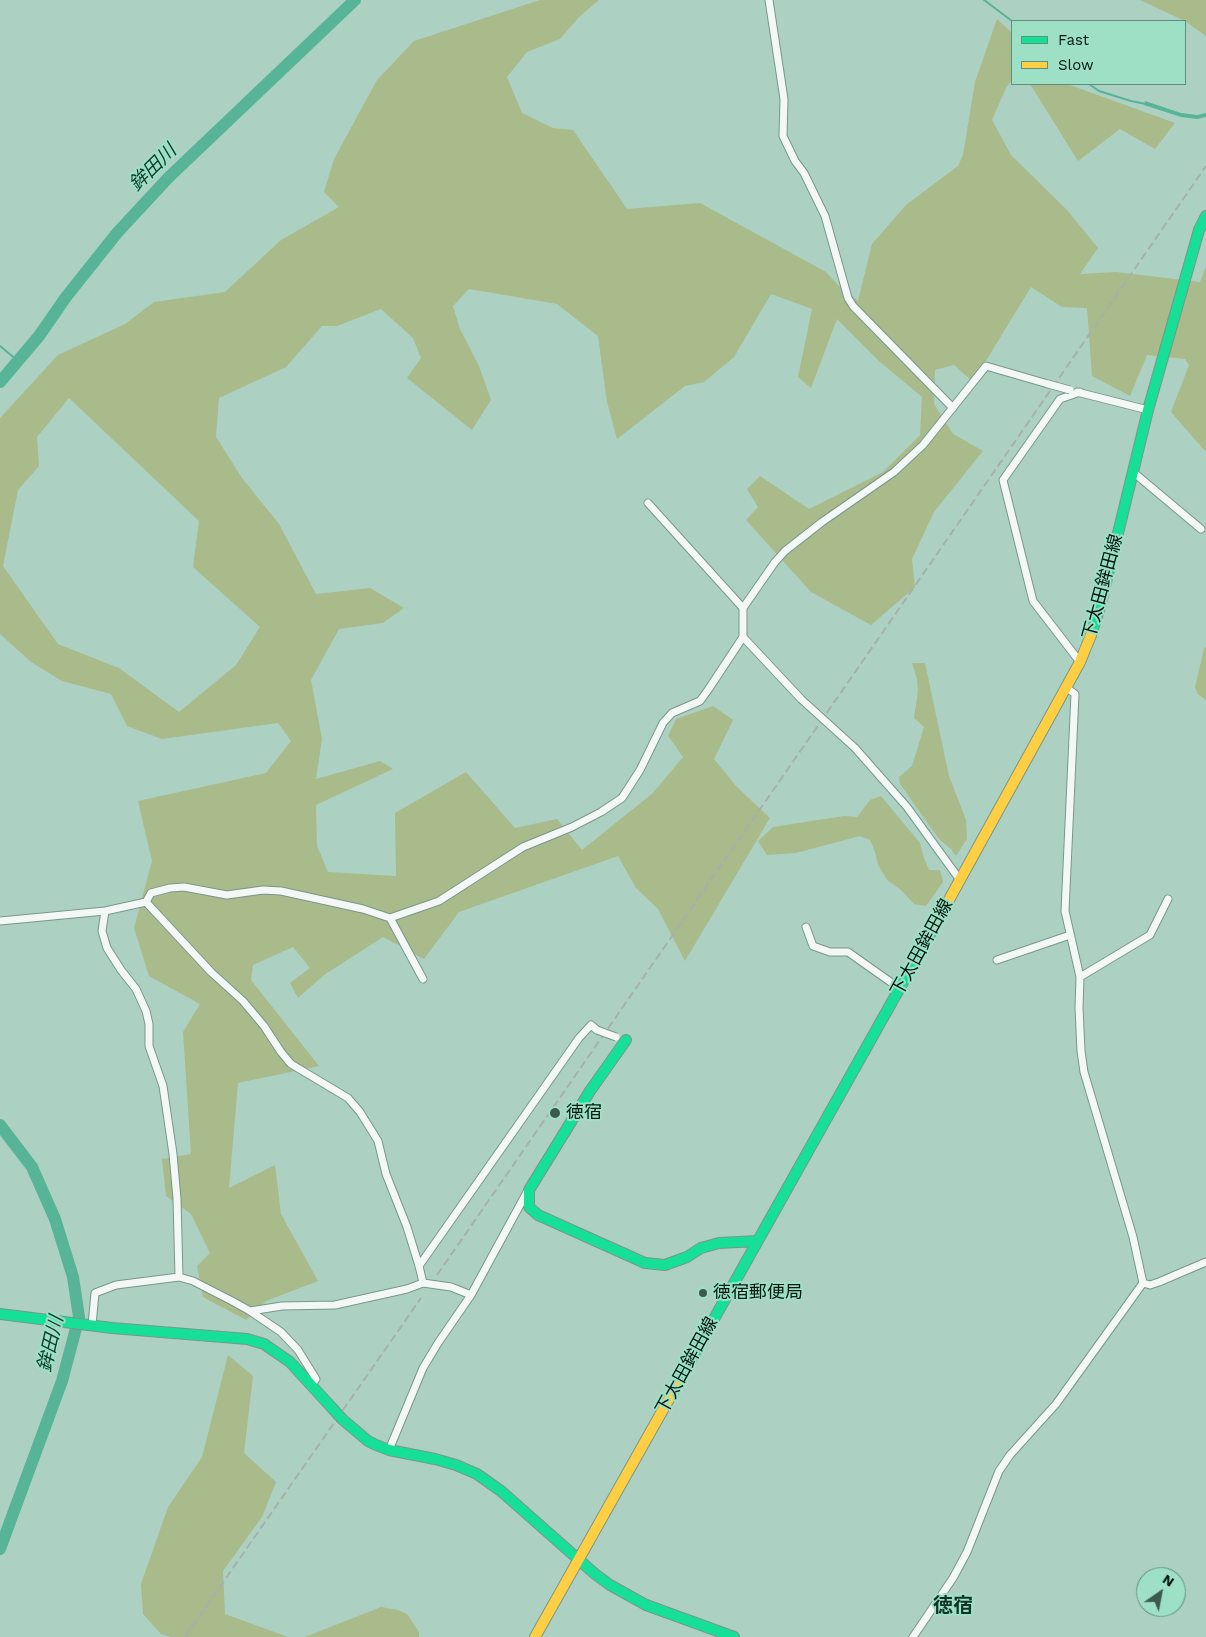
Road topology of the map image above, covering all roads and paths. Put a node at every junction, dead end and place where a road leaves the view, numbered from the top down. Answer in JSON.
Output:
{"nodes":[{"id":1,"x":769,"y":0,"type":"edge"},
{"id":2,"x":1206,"y":216,"type":"edge"},
{"id":3,"x":1080,"y":392,"type":"junction"},
{"id":4,"x":953,"y":408,"type":"junction"},
{"id":5,"x":1148,"y":410,"type":"junction"},
{"id":6,"x":1133,"y":472,"type":"junction"},
{"id":7,"x":648,"y":503,"type":"dead end"},
{"id":8,"x":1201,"y":529,"type":"dead end"},
{"id":9,"x":743,"y":608,"type":"junction"},
{"id":10,"x":743,"y":637,"type":"junction"},
{"id":11,"x":1080,"y":662,"type":"junction"},
{"id":12,"x":1067,"y":688,"type":"junction"},
{"id":13,"x":960,"y":880,"type":"junction"},
{"id":14,"x":1168,"y":899,"type":"dead end"},
{"id":15,"x":146,"y":902,"type":"junction"},
{"id":16,"x":105,"y":911,"type":"junction"},
{"id":17,"x":390,"y":918,"type":"junction"},
{"id":18,"x":0,"y":921,"type":"edge"},
{"id":19,"x":806,"y":927,"type":"dead end"},
{"id":20,"x":1070,"y":935,"type":"junction"},
{"id":21,"x":997,"y":960,"type":"dead end"},
{"id":22,"x":1080,"y":977,"type":"junction"},
{"id":23,"x":423,"y":978,"type":"dead end"},
{"id":24,"x":899,"y":988,"type":"junction"},
{"id":25,"x":621,"y":1039,"type":"joint"},
{"id":26,"x":529,"y":1190,"type":"junction"},
{"id":27,"x":757,"y":1241,"type":"junction"},
{"id":28,"x":1206,"y":1262,"type":"edge"},
{"id":29,"x":420,"y":1266,"type":"junction"},
{"id":30,"x":179,"y":1277,"type":"junction"},
{"id":31,"x":423,"y":1283,"type":"junction"},
{"id":32,"x":1143,"y":1283,"type":"junction"},
{"id":33,"x":472,"y":1295,"type":"junction"},
{"id":34,"x":250,"y":1311,"type":"junction"},
{"id":35,"x":0,"y":1314,"type":"edge"},
{"id":36,"x":89,"y":1324,"type":"junction"},
{"id":37,"x":311,"y":1387,"type":"junction"},
{"id":38,"x":389,"y":1450,"type":"junction"},
{"id":39,"x":578,"y":1559,"type":"junction"},
{"id":40,"x":535,"y":1637,"type":"edge"},
{"id":41,"x":734,"y":1637,"type":"edge"},
{"id":42,"x":913,"y":1637,"type":"edge"}],
"edges":[{"from":1,"to":4,"type":"street"},
{"from":2,"to":5,"type":"main road","name":"下太田鉾田線"},
{"from":3,"to":4,"type":"street","bridge":true},
{"from":3,"to":5,"type":"street"},
{"from":3,"to":11,"type":"street"},
{"from":4,"to":9,"type":"street"},
{"from":5,"to":6,"type":"main road","name":"下太田鉾田線"},
{"from":6,"to":8,"type":"street"},
{"from":6,"to":11,"type":"main road","name":"下太田鉾田線"},
{"from":7,"to":9,"type":"street"},
{"from":9,"to":10,"type":"street"},
{"from":10,"to":13,"type":"street","bridge":true},
{"from":10,"to":17,"type":"street"},
{"from":11,"to":12,"type":"main road","name":"下太田鉾田線"},
{"from":12,"to":13,"type":"main road","name":"下太田鉾田線"},
{"from":12,"to":20,"type":"street"},
{"from":13,"to":24,"type":"main road","name":"下太田鉾田線"},
{"from":14,"to":22,"type":"street"},
{"from":15,"to":16,"type":"street"},
{"from":15,"to":17,"type":"street"},
{"from":15,"to":29,"type":"street"},
{"from":16,"to":18,"type":"street"},
{"from":16,"to":30,"type":"street"},
{"from":17,"to":23,"type":"street"},
{"from":19,"to":24,"type":"street"},
{"from":20,"to":21,"type":"street"},
{"from":20,"to":22,"type":"street"},
{"from":22,"to":32,"type":"street"},
{"from":24,"to":27,"type":"main road","name":"下太田鉾田線"},
{"from":25,"to":26,"type":"main road"},
{"from":25,"to":29,"type":"street","bridge":true},
{"from":26,"to":27,"type":"main road"},
{"from":26,"to":33,"type":"street"},
{"from":27,"to":39,"type":"main road","name":"下太田鉾田線"},
{"from":28,"to":32,"type":"street"},
{"from":29,"to":31,"type":"street"},
{"from":30,"to":34,"type":"street"},
{"from":30,"to":36,"type":"street"},
{"from":31,"to":33,"type":"street"},
{"from":31,"to":34,"type":"street"},
{"from":32,"to":42,"type":"street"},
{"from":33,"to":38,"type":"street"},
{"from":34,"to":37,"type":"street"},
{"from":35,"to":36,"type":"main road"},
{"from":36,"to":37,"type":"main road"},
{"from":37,"to":38,"type":"main road","bridge":true},
{"from":38,"to":39,"type":"main road"},
{"from":39,"to":40,"type":"main road","name":"下太田鉾田線"},
{"from":39,"to":41,"type":"main road"}]}
